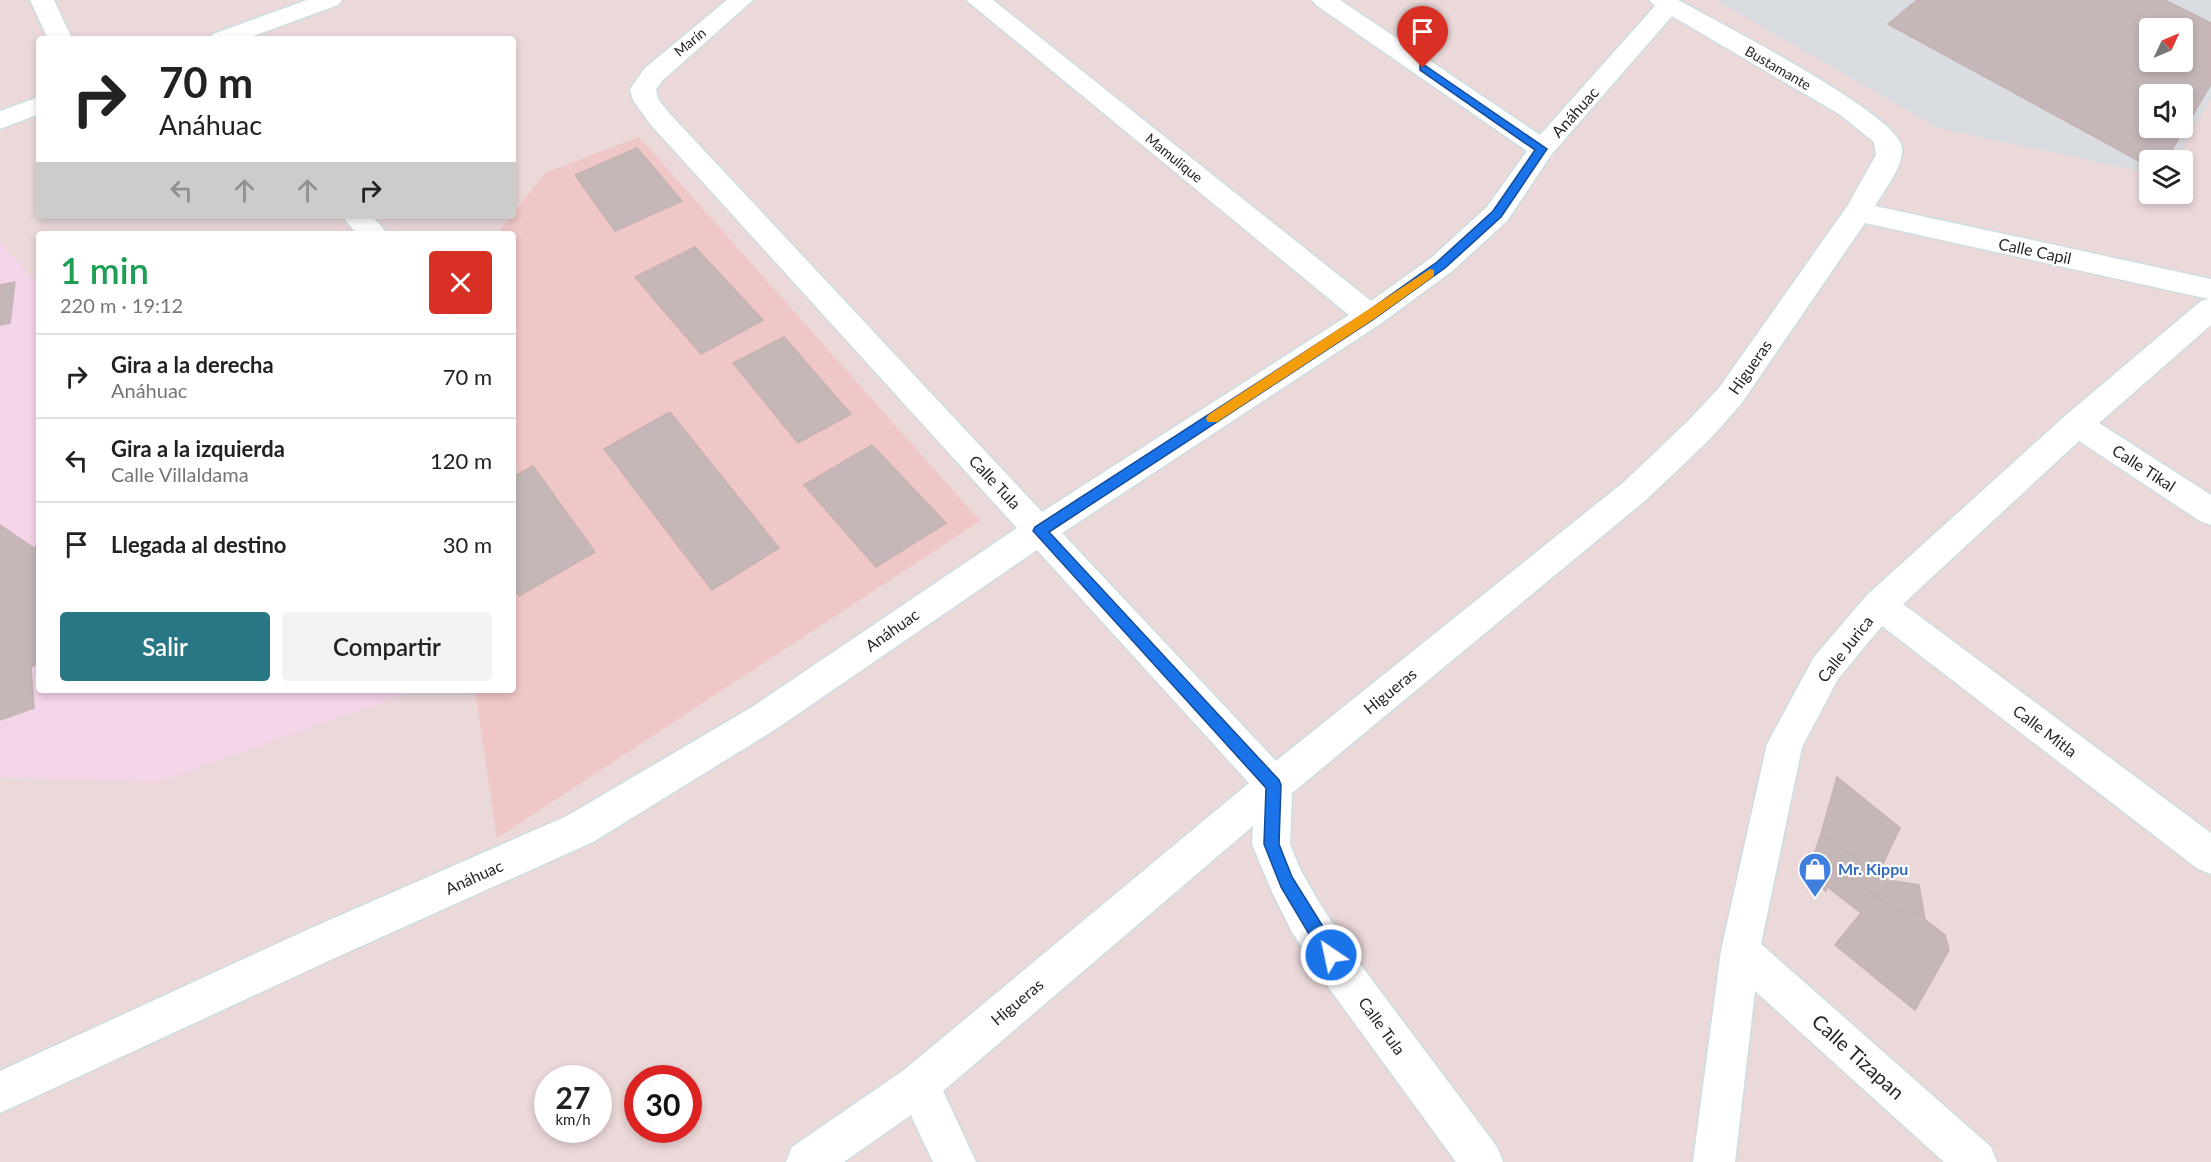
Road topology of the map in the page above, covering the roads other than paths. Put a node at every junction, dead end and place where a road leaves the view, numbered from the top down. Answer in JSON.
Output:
{"nodes":[{"id":1,"x":42,"y":0,"type":"edge"},
{"id":2,"x":330,"y":0,"type":"edge"},
{"id":3,"x":741,"y":0,"type":"edge"},
{"id":4,"x":978,"y":0,"type":"edge"},
{"id":5,"x":1324,"y":0,"type":"edge"},
{"id":6,"x":1665,"y":2,"type":"edge"},
{"id":7,"x":59,"y":36,"type":"edge"},
{"id":8,"x":230,"y":36,"type":"edge"},
{"id":9,"x":644,"y":89,"type":"joint"},
{"id":10,"x":36,"y":106,"type":"edge"},
{"id":11,"x":0,"y":120,"type":"edge"},
{"id":12,"x":1888,"y":145,"type":"joint"},
{"id":13,"x":1542,"y":149,"type":"junction"},
{"id":14,"x":1858,"y":212,"type":"junction"},
{"id":15,"x":359,"y":219,"type":"edge"},
{"id":16,"x":371,"y":231,"type":"edge"},
{"id":17,"x":2211,"y":289,"type":"edge"},
{"id":18,"x":2211,"y":309,"type":"edge"},
{"id":19,"x":1370,"y":316,"type":"junction"},
{"id":20,"x":2077,"y":424,"type":"junction"},
{"id":21,"x":2211,"y":512,"type":"edge"},
{"id":22,"x":1040,"y":531,"type":"junction"},
{"id":23,"x":1879,"y":605,"type":"junction"},
{"id":24,"x":1274,"y":785,"type":"junction"},
{"id":25,"x":2211,"y":856,"type":"edge"},
{"id":26,"x":1740,"y":951,"type":"junction"},
{"id":27,"x":919,"y":1085,"type":"junction"},
{"id":28,"x":0,"y":1092,"type":"edge"},
{"id":29,"x":807,"y":1162,"type":"edge"},
{"id":30,"x":956,"y":1162,"type":"edge"},
{"id":31,"x":1482,"y":1162,"type":"edge"},
{"id":32,"x":1714,"y":1162,"type":"edge"},
{"id":33,"x":1976,"y":1162,"type":"edge"}],
"edges":[{"from":1,"to":7,"type":"street"},
{"from":2,"to":8,"type":"street"},
{"from":3,"to":9,"type":"street","name":"Marín"},
{"from":4,"to":19,"type":"street","name":"Mamulique"},
{"from":5,"to":13,"type":"street"},
{"from":6,"to":12,"type":"street","name":"Bustamante"},
{"from":6,"to":13,"type":"street","name":"Anáhuac"},
{"from":9,"to":22,"type":"street","name":"Calle Tula"},
{"from":10,"to":11,"type":"street"},
{"from":12,"to":14,"type":"street","name":"Higueras"},
{"from":13,"to":19,"type":"street","name":"Anáhuac"},
{"from":14,"to":17,"type":"street","name":"Calle Capil"},
{"from":14,"to":24,"type":"street","name":"Higueras"},
{"from":15,"to":16,"type":"street"},
{"from":18,"to":20,"type":"street","name":"Calle Jurica"},
{"from":19,"to":22,"type":"street","name":"Anáhuac"},
{"from":20,"to":21,"type":"street","name":"Calle Tikal"},
{"from":20,"to":23,"type":"street","name":"Calle Jurica"},
{"from":22,"to":24,"type":"street","name":"Calle Tula"},
{"from":22,"to":28,"type":"street","name":"Anáhuac"},
{"from":23,"to":25,"type":"street","name":"Calle Mitla"},
{"from":23,"to":26,"type":"street","name":"Calle Jurica"},
{"from":24,"to":27,"type":"street","name":"Higueras"},
{"from":24,"to":31,"type":"street","name":"Calle Tula"},
{"from":26,"to":32,"type":"street","name":"Calle Jurica"},
{"from":26,"to":33,"type":"street","name":"Calle Tizapan"},
{"from":27,"to":29,"type":"street","name":"Higueras"},
{"from":27,"to":30,"type":"street"}]}
